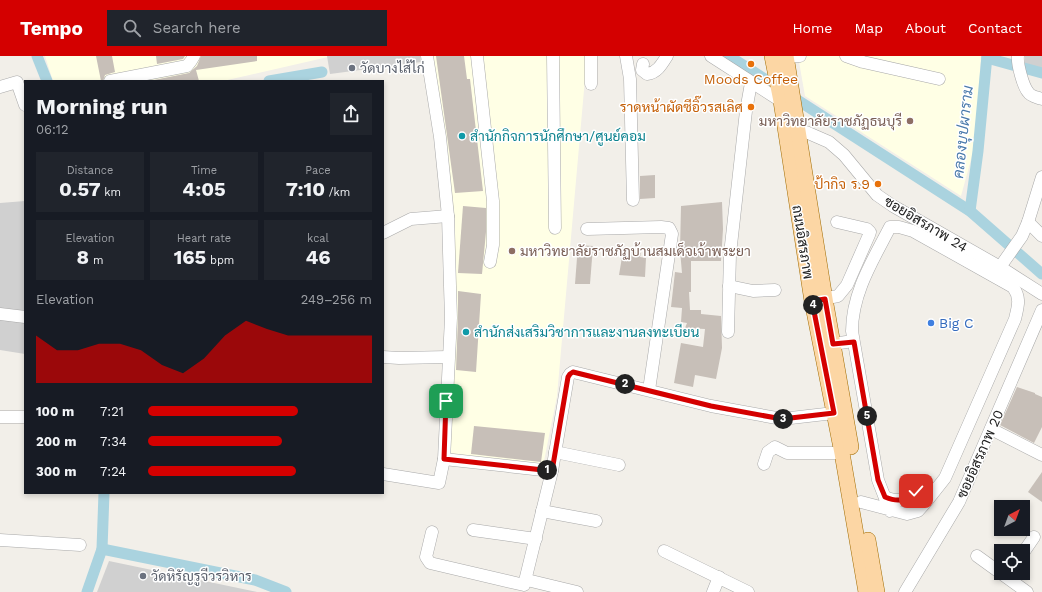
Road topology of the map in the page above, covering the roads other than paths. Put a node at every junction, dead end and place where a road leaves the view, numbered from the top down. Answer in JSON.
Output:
{"nodes":[{"id":1,"x":194,"y":56,"type":"edge"},
{"id":2,"x":427,"y":56,"type":"edge"},
{"id":3,"x":477,"y":56,"type":"edge"},
{"id":4,"x":553,"y":56,"type":"edge"},
{"id":5,"x":591,"y":56,"type":"edge"},
{"id":6,"x":626,"y":56,"type":"edge"},
{"id":7,"x":667,"y":56,"type":"edge"},
{"id":8,"x":711,"y":56,"type":"edge"},
{"id":9,"x":786,"y":56,"type":"edge"},
{"id":10,"x":846,"y":56,"type":"edge"},
{"id":11,"x":1018,"y":59,"type":"edge"},
{"id":12,"x":643,"y":64,"type":"dead end"},
{"id":13,"x":939,"y":79,"type":"dead end"},
{"id":14,"x":115,"y":80,"type":"edge"},
{"id":15,"x":752,"y":83,"type":"junction"},
{"id":16,"x":591,"y":84,"type":"dead end"},
{"id":17,"x":0,"y":87,"type":"edge"},
{"id":18,"x":784,"y":91,"type":"junction"},
{"id":19,"x":1042,"y":99,"type":"edge"},
{"id":20,"x":24,"y":102,"type":"edge"},
{"id":21,"x":800,"y":132,"type":"junction"},
{"id":22,"x":1042,"y":177,"type":"edge"},
{"id":23,"x":633,"y":200,"type":"dead end"},
{"id":24,"x":448,"y":216,"type":"junction"},
{"id":25,"x":837,"y":222,"type":"dead end"},
{"id":26,"x":1028,"y":222,"type":"junction"},
{"id":27,"x":555,"y":228,"type":"dead end"},
{"id":28,"x":587,"y":229,"type":"dead end"},
{"id":29,"x":384,"y":232,"type":"edge"},
{"id":30,"x":1042,"y":236,"type":"edge"},
{"id":31,"x":490,"y":262,"type":"dead end"},
{"id":32,"x":1003,"y":262,"type":"junction"},
{"id":33,"x":729,"y":286,"type":"junction"},
{"id":34,"x":775,"y":290,"type":"dead end"},
{"id":35,"x":1042,"y":294,"type":"edge"},
{"id":36,"x":818,"y":300,"type":"junction"},
{"id":37,"x":1042,"y":310,"type":"edge"},
{"id":38,"x":0,"y":314,"type":"edge"},
{"id":39,"x":24,"y":317,"type":"edge"},
{"id":40,"x":728,"y":332,"type":"dead end"},
{"id":41,"x":854,"y":342,"type":"junction"},
{"id":42,"x":833,"y":344,"type":"junction"},
{"id":43,"x":384,"y":357,"type":"edge"},
{"id":44,"x":448,"y":357,"type":"junction"},
{"id":45,"x":649,"y":390,"type":"junction"},
{"id":46,"x":834,"y":413,"type":"junction"},
{"id":47,"x":0,"y":417,"type":"edge"},
{"id":48,"x":24,"y":417,"type":"edge"},
{"id":49,"x":991,"y":429,"type":"junction"},
{"id":50,"x":555,"y":452,"type":"junction"},
{"id":51,"x":842,"y":453,"type":"junction"},
{"id":52,"x":1042,"y":454,"type":"edge"},
{"id":53,"x":444,"y":459,"type":"junction"},
{"id":54,"x":764,"y":464,"type":"dead end"},
{"id":55,"x":620,"y":465,"type":"dead end"},
{"id":56,"x":552,"y":471,"type":"junction"},
{"id":57,"x":384,"y":474,"type":"edge"},
{"id":58,"x":916,"y":491,"type":"dead end"},
{"id":59,"x":885,"y":497,"type":"junction"},
{"id":60,"x":861,"y":502,"type":"junction"},
{"id":61,"x":542,"y":511,"type":"junction"},
{"id":62,"x":890,"y":511,"type":"junction"},
{"id":63,"x":596,"y":521,"type":"dead end"},
{"id":64,"x":473,"y":530,"type":"dead end"},
{"id":65,"x":432,"y":532,"type":"dead end"},
{"id":66,"x":1034,"y":537,"type":"dead end"},
{"id":67,"x":536,"y":539,"type":"junction"},
{"id":68,"x":0,"y":540,"type":"edge"},
{"id":69,"x":1029,"y":544,"type":"edge"},
{"id":70,"x":80,"y":545,"type":"dead end"},
{"id":71,"x":664,"y":551,"type":"dead end"},
{"id":72,"x":977,"y":556,"type":"dead end"},
{"id":73,"x":994,"y":567,"type":"edge"},
{"id":74,"x":719,"y":577,"type":"junction"},
{"id":75,"x":1013,"y":580,"type":"edge"},
{"id":76,"x":526,"y":582,"type":"junction"},
{"id":77,"x":576,"y":592,"type":"edge"},
{"id":78,"x":713,"y":592,"type":"edge"},
{"id":79,"x":748,"y":592,"type":"edge"},
{"id":80,"x":866,"y":592,"type":"edge"},
{"id":81,"x":877,"y":592,"type":"edge"},
{"id":82,"x":905,"y":592,"type":"edge"},
{"id":83,"x":1027,"y":592,"type":"edge"}],
"edges":[{"from":1,"to":14,"type":"street"},
{"from":2,"to":24,"type":"street"},
{"from":3,"to":31,"type":"street"},
{"from":4,"to":27,"type":"street"},
{"from":5,"to":16,"type":"street"},
{"from":6,"to":23,"type":"street"},
{"from":7,"to":12,"type":"street"},
{"from":8,"to":15,"type":"street"},
{"from":9,"to":18,"type":"main road","name":"ถนนอิสรภาพ"},
{"from":10,"to":13,"type":"street"},
{"from":11,"to":19,"type":"street"},
{"from":15,"to":18,"type":"street"},
{"from":15,"to":33,"type":"street"},
{"from":17,"to":20,"type":"street"},
{"from":18,"to":21,"type":"main road"},
{"from":18,"to":36,"type":"main road","name":"ถนนอิสรภาพ"},
{"from":21,"to":32,"type":"street","name":"ซอยอิสรภาพ 24"},
{"from":21,"to":36,"type":"main road"},
{"from":22,"to":26,"type":"street"},
{"from":24,"to":29,"type":"street"},
{"from":24,"to":44,"type":"street"},
{"from":25,"to":36,"type":"street"},
{"from":26,"to":30,"type":"street"},
{"from":26,"to":32,"type":"street"},
{"from":28,"to":45,"type":"street"},
{"from":32,"to":35,"type":"street","name":"ซอยอิสรภาพ 24"},
{"from":33,"to":34,"type":"street"},
{"from":33,"to":40,"type":"street"},
{"from":36,"to":42,"type":"main road"},
{"from":36,"to":46,"type":"main road","name":"ถนนอิสรภาพ"},
{"from":37,"to":49,"type":"street","name":"ซอยอิสรภาพ 20"},
{"from":38,"to":39,"type":"street"},
{"from":41,"to":42,"type":"street"},
{"from":41,"to":59,"type":"street"},
{"from":41,"to":62,"type":"street"},
{"from":42,"to":60,"type":"main road"},
{"from":43,"to":44,"type":"street"},
{"from":44,"to":53,"type":"street"},
{"from":45,"to":46,"type":"street"},
{"from":45,"to":50,"type":"street"},
{"from":46,"to":51,"type":"main road","name":"ถนนอิสรภาพ"},
{"from":47,"to":48,"type":"street"},
{"from":49,"to":52,"type":"street"},
{"from":49,"to":82,"type":"street","name":"ซอยอิสรภาพ 20"},
{"from":50,"to":55,"type":"street"},
{"from":50,"to":56,"type":"street"},
{"from":51,"to":54,"type":"street"},
{"from":51,"to":80,"type":"main road","name":"ถนนอิสรภาพ"},
{"from":53,"to":56,"type":"street"},
{"from":53,"to":57,"type":"street"},
{"from":56,"to":61,"type":"street"},
{"from":58,"to":59,"type":"street"},
{"from":59,"to":62,"type":"street"},
{"from":60,"to":62,"type":"street"},
{"from":60,"to":81,"type":"main road"},
{"from":61,"to":63,"type":"street"},
{"from":61,"to":67,"type":"street"},
{"from":64,"to":67,"type":"street"},
{"from":65,"to":76,"type":"street"},
{"from":66,"to":69,"type":"street"},
{"from":67,"to":76,"type":"street"},
{"from":68,"to":70,"type":"street"},
{"from":71,"to":74,"type":"street"},
{"from":72,"to":73,"type":"street"},
{"from":74,"to":78,"type":"street"},
{"from":74,"to":79,"type":"street"},
{"from":75,"to":83,"type":"street"},
{"from":76,"to":77,"type":"street"}]}
